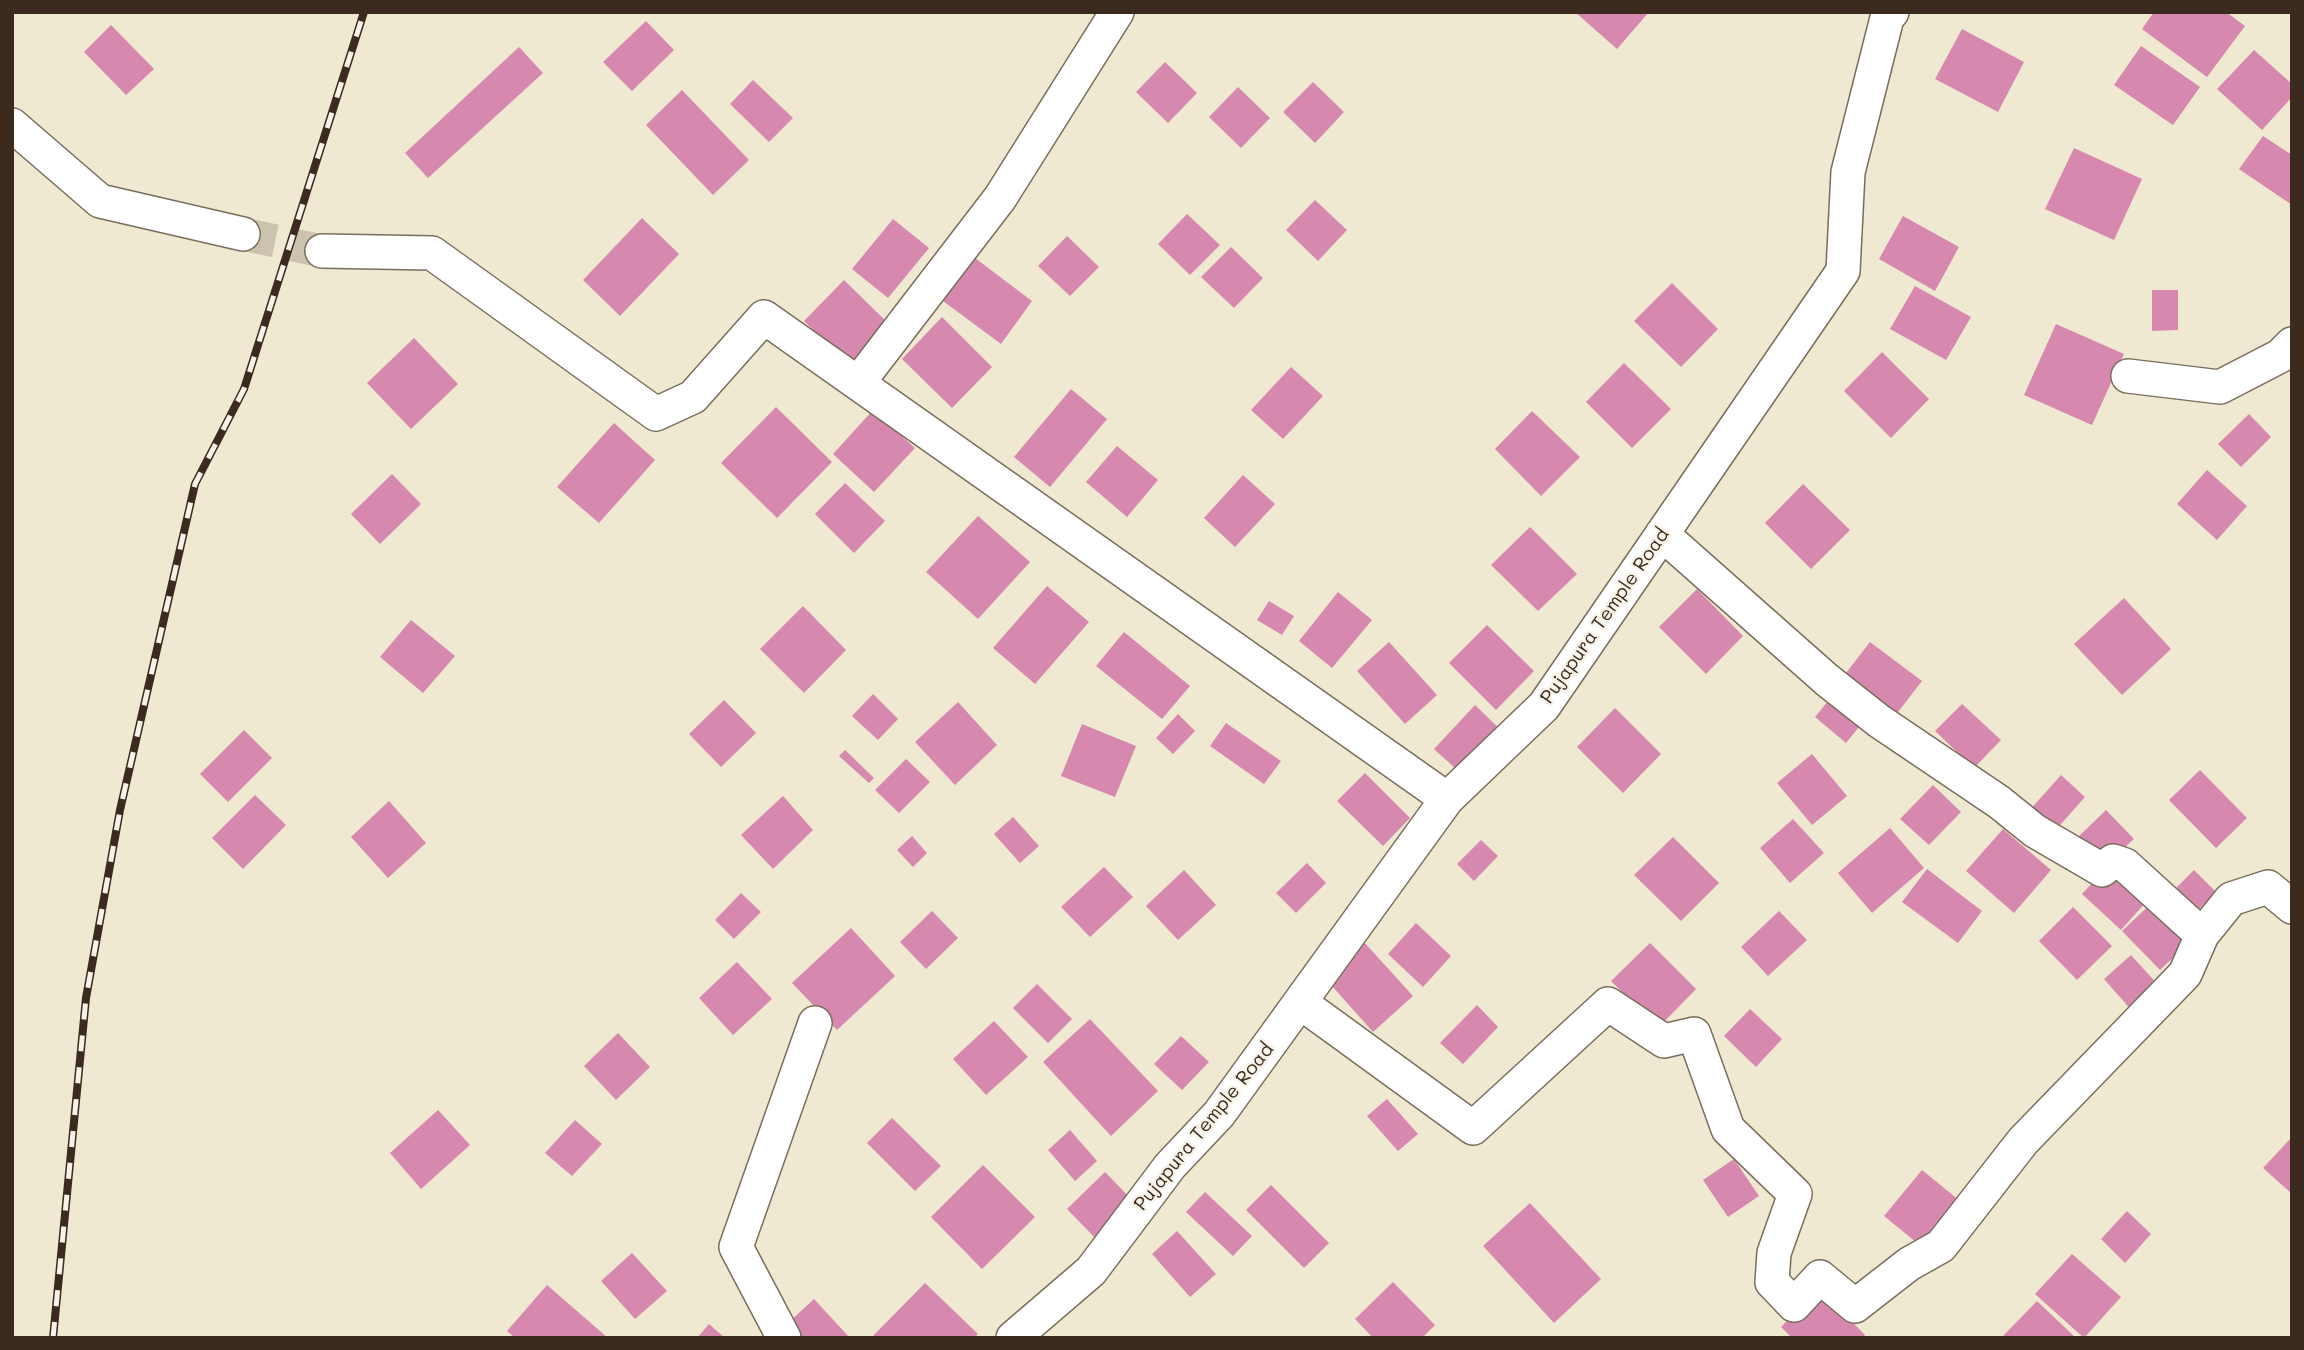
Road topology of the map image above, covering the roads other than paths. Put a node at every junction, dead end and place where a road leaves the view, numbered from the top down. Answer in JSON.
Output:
{"nodes":[{"id":1,"x":1117,"y":12,"type":"edge"},
{"id":2,"x":1892,"y":12,"type":"edge"},
{"id":3,"x":12,"y":125,"type":"edge"},
{"id":4,"x":243,"y":234,"type":"tunnel mouth"},
{"id":5,"x":322,"y":251,"type":"tunnel mouth"},
{"id":6,"x":2292,"y":344,"type":"edge"},
{"id":7,"x":2128,"y":376,"type":"dead end"},
{"id":8,"x":858,"y":383,"type":"junction"},
{"id":9,"x":1662,"y":534,"type":"junction"},
{"id":10,"x":1447,"y":799,"type":"junction"},
{"id":11,"x":2292,"y":907,"type":"edge"},
{"id":12,"x":2202,"y":934,"type":"junction"},
{"id":13,"x":1301,"y":1003,"type":"junction"},
{"id":14,"x":815,"y":1023,"type":"dead end"},
{"id":15,"x":784,"y":1338,"type":"edge"},
{"id":16,"x":1013,"y":1338,"type":"edge"}],
"edges":[{"from":1,"to":8,"type":"street"},
{"from":2,"to":9,"type":"street","name":"Pujapura Temple Road"},
{"from":3,"to":4,"type":"street"},
{"from":5,"to":8,"type":"street"},
{"from":6,"to":7,"type":"street"},
{"from":8,"to":10,"type":"street"},
{"from":9,"to":10,"type":"street","name":"Pujapura Temple Road"},
{"from":9,"to":12,"type":"street"},
{"from":10,"to":13,"type":"street","name":"Pujapura Temple Road"},
{"from":11,"to":12,"type":"street"},
{"from":12,"to":13,"type":"street"},
{"from":13,"to":16,"type":"street","name":"Pujapura Temple Road"},
{"from":14,"to":15,"type":"street"}]}
